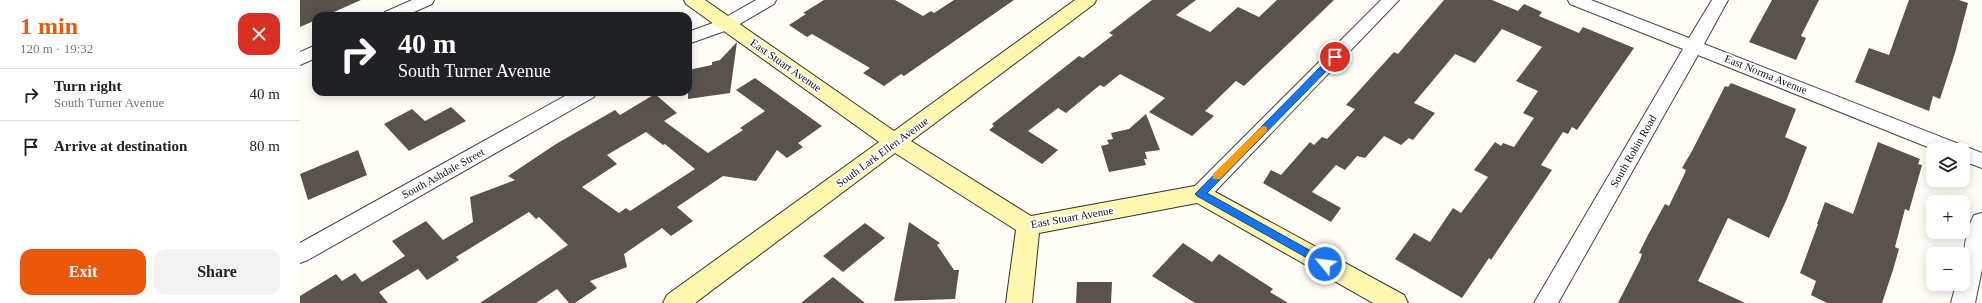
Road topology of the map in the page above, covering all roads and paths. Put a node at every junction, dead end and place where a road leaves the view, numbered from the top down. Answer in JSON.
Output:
{"nodes":[{"id":1,"x":426,"y":0,"type":"edge"},
{"id":2,"x":692,"y":0,"type":"edge"},
{"id":3,"x":768,"y":0,"type":"edge"},
{"id":4,"x":1087,"y":0,"type":"edge"},
{"id":5,"x":1391,"y":0,"type":"edge"},
{"id":6,"x":1576,"y":0,"type":"edge"},
{"id":7,"x":1720,"y":0,"type":"edge"},
{"id":8,"x":400,"y":12,"type":"edge"},
{"id":9,"x":727,"y":24,"type":"junction"},
{"id":10,"x":692,"y":37,"type":"edge"},
{"id":11,"x":1694,"y":45,"type":"junction"},
{"id":12,"x":312,"y":53,"type":"edge"},
{"id":13,"x":300,"y":59,"type":"edge"},
{"id":14,"x":580,"y":96,"type":"edge"},
{"id":15,"x":895,"y":142,"type":"junction"},
{"id":16,"x":1938,"y":143,"type":"edge"},
{"id":17,"x":1970,"y":156,"type":"edge"},
{"id":18,"x":1982,"y":161,"type":"edge"},
{"id":19,"x":1200,"y":194,"type":"junction"},
{"id":20,"x":1982,"y":221,"type":"edge"},
{"id":21,"x":1028,"y":226,"type":"junction"},
{"id":22,"x":300,"y":254,"type":"edge"},
{"id":23,"x":676,"y":303,"type":"edge"},
{"id":24,"x":1019,"y":303,"type":"edge"},
{"id":25,"x":1395,"y":303,"type":"edge"},
{"id":26,"x":1546,"y":303,"type":"edge"},
{"id":27,"x":1963,"y":303,"type":"edge"}],
"edges":[{"from":1,"to":8,"type":"street"},
{"from":2,"to":9,"type":"street","name":"East Stuart Avenue"},
{"from":3,"to":9,"type":"street"},
{"from":4,"to":15,"type":"street","name":"South Lark Ellen Avenue"},
{"from":5,"to":19,"type":"street"},
{"from":6,"to":11,"type":"street","name":"East Norma Avenue"},
{"from":7,"to":11,"type":"street","name":"South Robin Road"},
{"from":9,"to":10,"type":"street"},
{"from":9,"to":15,"type":"street","name":"East Stuart Avenue"},
{"from":11,"to":16,"type":"street","name":"East Norma Avenue"},
{"from":11,"to":26,"type":"street","name":"South Robin Road"},
{"from":12,"to":13,"type":"street"},
{"from":14,"to":22,"type":"street","name":"South Ashdale Street"},
{"from":15,"to":21,"type":"street","name":"East Stuart Avenue"},
{"from":15,"to":23,"type":"street","name":"South Lark Ellen Avenue"},
{"from":17,"to":18,"type":"street"},
{"from":19,"to":21,"type":"street","name":"East Stuart Avenue"},
{"from":19,"to":25,"type":"street"},
{"from":20,"to":27,"type":"street"},
{"from":21,"to":24,"type":"street"}]}
